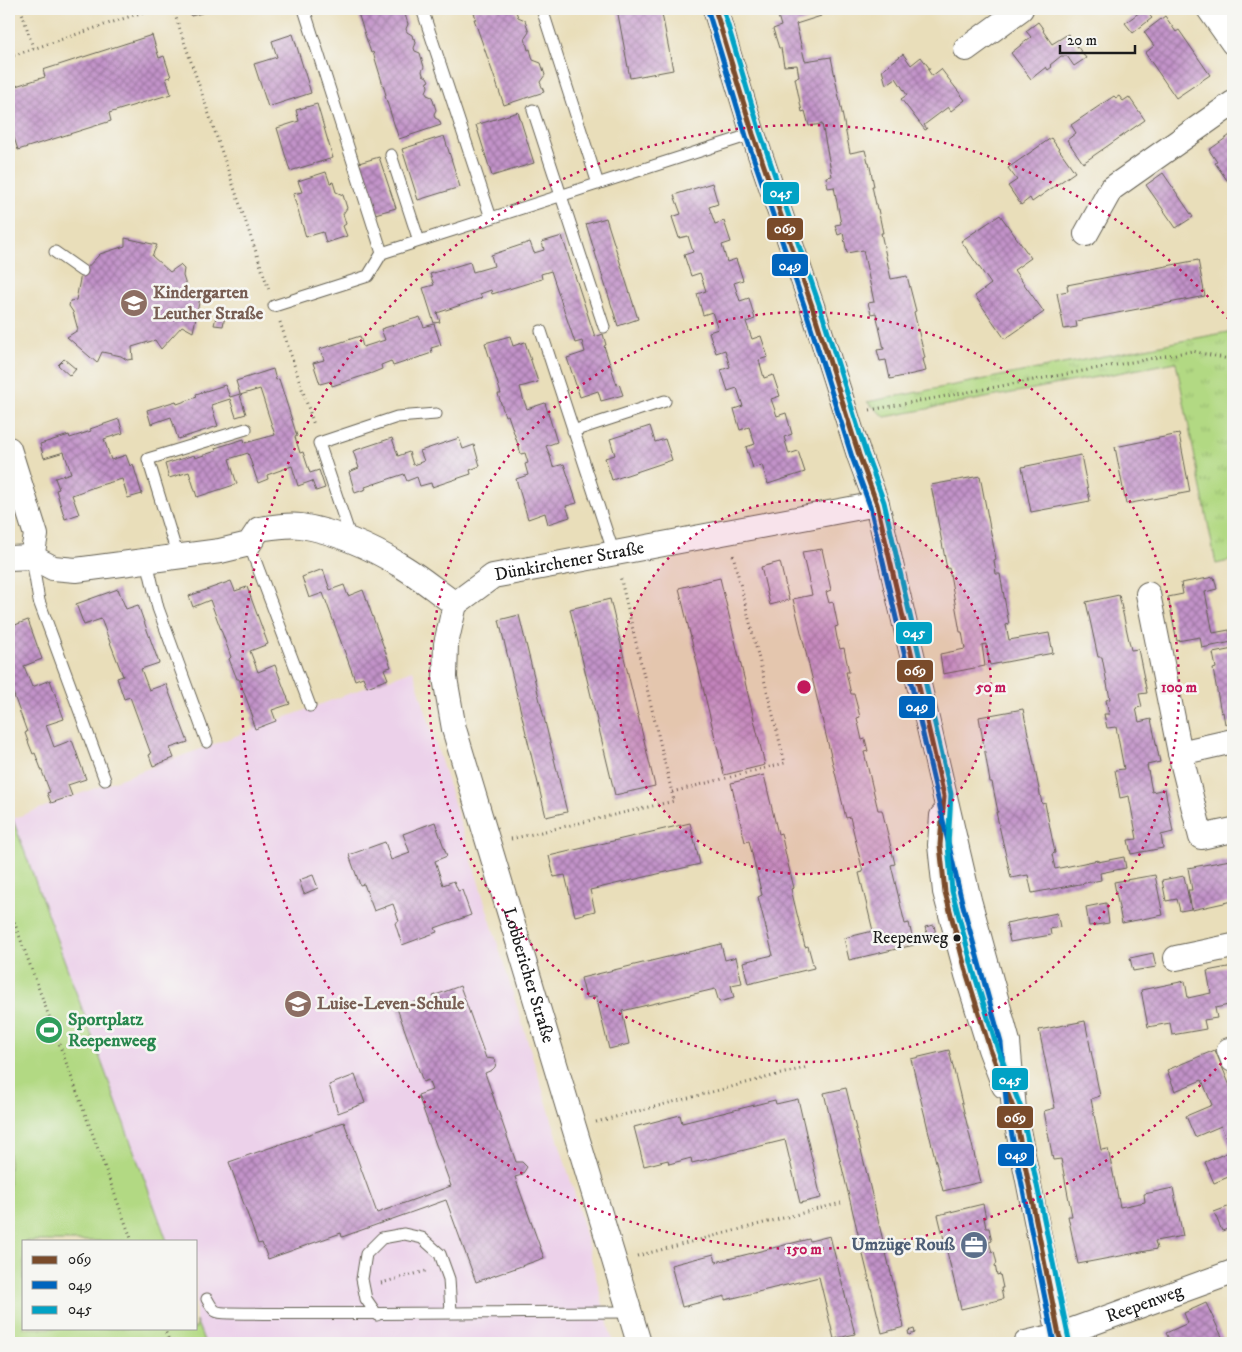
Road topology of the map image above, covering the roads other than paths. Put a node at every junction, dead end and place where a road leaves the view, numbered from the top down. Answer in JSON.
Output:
{"nodes":[{"id":1,"x":304,"y":9,"type":"edge"},
{"id":2,"x":422,"y":9,"type":"edge"},
{"id":3,"x":542,"y":9,"type":"edge"},
{"id":4,"x":715,"y":9,"type":"edge"},
{"id":5,"x":1021,"y":9,"type":"edge"},
{"id":6,"x":1209,"y":9,"type":"edge"},
{"id":7,"x":1233,"y":44,"type":"edge"},
{"id":8,"x":966,"y":49,"type":"dead end"},
{"id":9,"x":1233,"y":103,"type":"edge"},
{"id":10,"x":533,"y":110,"type":"dead end"},
{"id":11,"x":753,"y":134,"type":"junction"},
{"id":12,"x":391,"y":155,"type":"dead end"},
{"id":13,"x":598,"y":184,"type":"junction"},
{"id":14,"x":561,"y":196,"type":"junction"},
{"id":15,"x":491,"y":218,"type":"junction"},
{"id":16,"x":1086,"y":234,"type":"dead end"},
{"id":17,"x":418,"y":241,"type":"junction"},
{"id":18,"x":55,"y":252,"type":"dead end"},
{"id":19,"x":382,"y":253,"type":"junction"},
{"id":20,"x":82,"y":270,"type":"dead end"},
{"id":21,"x":274,"y":306,"type":"road end"},
{"id":22,"x":604,"y":327,"type":"dead end"},
{"id":23,"x":541,"y":331,"type":"dead end"},
{"id":24,"x":664,"y":401,"type":"dead end"},
{"id":25,"x":436,"y":414,"type":"dead end"},
{"id":26,"x":246,"y":428,"type":"dead end"},
{"id":27,"x":573,"y":431,"type":"junction"},
{"id":28,"x":9,"y":449,"type":"edge"},
{"id":29,"x":877,"y":504,"type":"junction"},
{"id":30,"x":352,"y":541,"type":"junction"},
{"id":31,"x":249,"y":544,"type":"junction"},
{"id":32,"x":614,"y":554,"type":"junction"},
{"id":33,"x":32,"y":557,"type":"junction"},
{"id":34,"x":178,"y":557,"type":"junction"},
{"id":35,"x":9,"y":558,"type":"edge"},
{"id":36,"x":147,"y":561,"type":"junction"},
{"id":37,"x":1148,"y":594,"type":"dead end"},
{"id":38,"x":455,"y":604,"type":"junction"},
{"id":39,"x":310,"y":706,"type":"dead end"},
{"id":40,"x":1233,"y":741,"type":"edge"},
{"id":41,"x":207,"y":742,"type":"dead end"},
{"id":42,"x":1180,"y":753,"type":"junction"},
{"id":43,"x":105,"y":780,"type":"dead end"},
{"id":44,"x":1233,"y":830,"type":"edge"},
{"id":45,"x":1233,"y":946,"type":"edge"},
{"id":46,"x":1176,"y":958,"type":"dead end"},
{"id":47,"x":1233,"y":1272,"type":"edge"},
{"id":48,"x":208,"y":1299,"type":"dead end"},
{"id":49,"x":451,"y":1312,"type":"junction"},
{"id":50,"x":628,"y":1312,"type":"junction"},
{"id":51,"x":377,"y":1315,"type":"junction"},
{"id":52,"x":1060,"y":1339,"type":"edge"},
{"id":53,"x":638,"y":1343,"type":"edge"},
{"id":54,"x":1026,"y":1343,"type":"edge"}],
"edges":[{"from":1,"to":19,"type":"lane"},
{"from":2,"to":15,"type":"lane"},
{"from":3,"to":13,"type":"lane"},
{"from":4,"to":11,"type":"street"},
{"from":5,"to":8,"type":"street"},
{"from":6,"to":7,"type":"street"},
{"from":9,"to":16,"type":"street"},
{"from":10,"to":14,"type":"lane"},
{"from":11,"to":13,"type":"lane"},
{"from":11,"to":29,"type":"street"},
{"from":12,"to":17,"type":"lane"},
{"from":13,"to":14,"type":"lane"},
{"from":14,"to":15,"type":"lane"},
{"from":14,"to":22,"type":"lane"},
{"from":15,"to":17,"type":"lane"},
{"from":17,"to":19,"type":"lane"},
{"from":18,"to":20,"type":"lane"},
{"from":19,"to":21,"type":"lane"},
{"from":23,"to":27,"type":"lane"},
{"from":24,"to":27,"type":"lane"},
{"from":25,"to":30,"type":"lane"},
{"from":26,"to":34,"type":"lane"},
{"from":27,"to":32,"type":"lane"},
{"from":28,"to":33,"type":"street"},
{"from":29,"to":32,"type":"street","name":"Dünkirchener Straße"},
{"from":29,"to":52,"type":"street"},
{"from":30,"to":31,"type":"street"},
{"from":30,"to":38,"type":"street"},
{"from":31,"to":34,"type":"street"},
{"from":31,"to":39,"type":"lane"},
{"from":32,"to":38,"type":"street","name":"Dünkirchener Straße"},
{"from":33,"to":35,"type":"street"},
{"from":33,"to":36,"type":"street"},
{"from":33,"to":43,"type":"lane"},
{"from":34,"to":36,"type":"street"},
{"from":36,"to":41,"type":"lane"},
{"from":37,"to":42,"type":"street"},
{"from":38,"to":50,"type":"street","name":"Lobbericher Straße"},
{"from":40,"to":42,"type":"street"},
{"from":42,"to":44,"type":"street"},
{"from":45,"to":46,"type":"street"},
{"from":47,"to":52,"type":"street","name":"Reepenweg"},
{"from":48,"to":51,"type":"lane"},
{"from":49,"to":50,"type":"lane"},
{"from":49,"to":51,"type":"lane"},
{"from":49,"to":51,"type":"lane"},
{"from":50,"to":53,"type":"street","name":"Lobbericher Straße"},
{"from":52,"to":54,"type":"street","name":"Reepenweg"}]}
